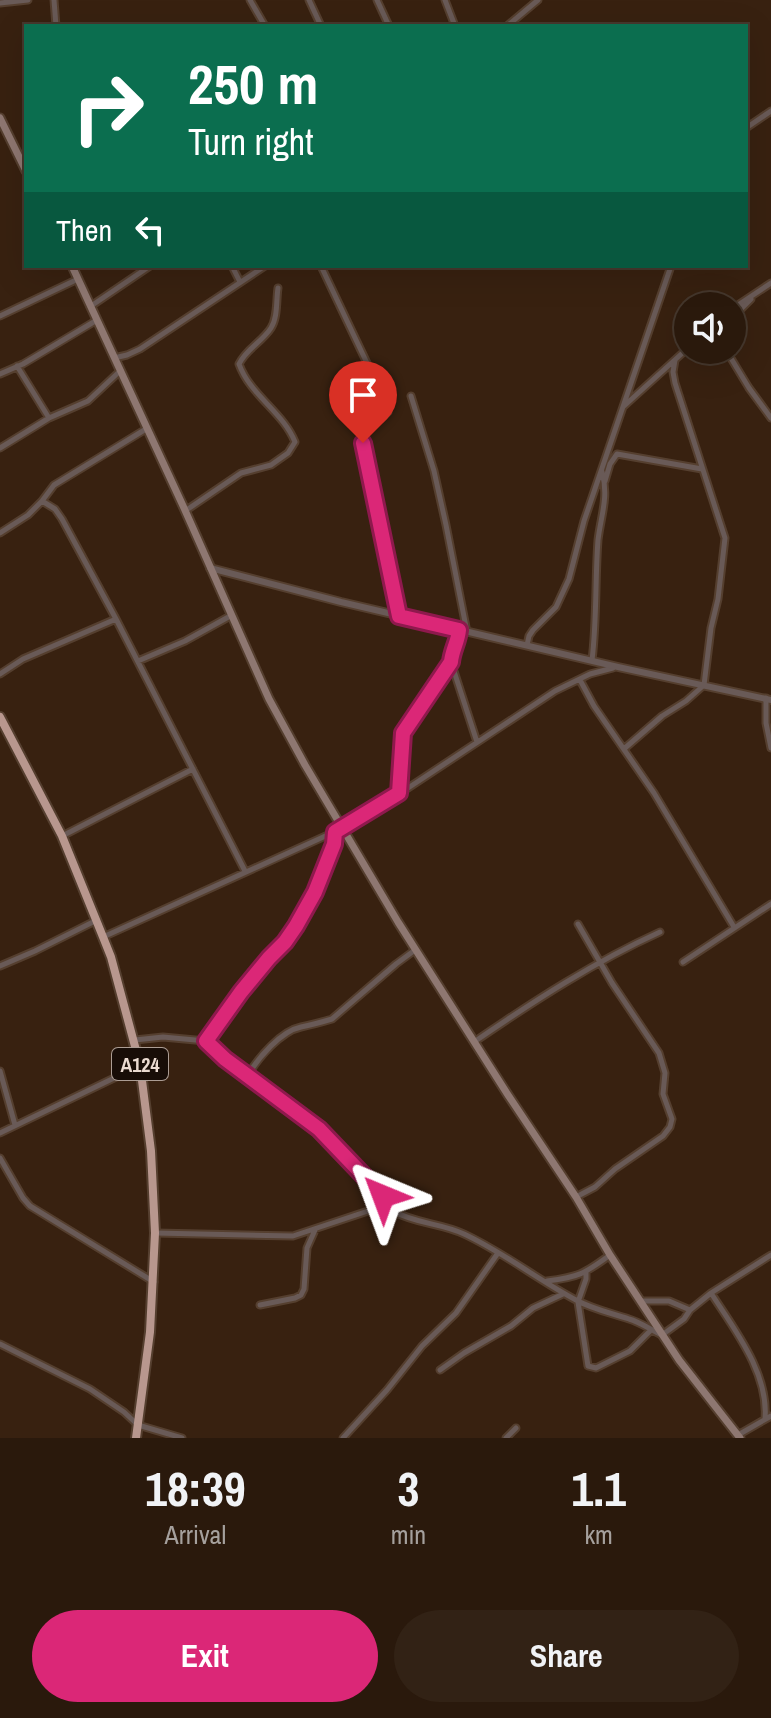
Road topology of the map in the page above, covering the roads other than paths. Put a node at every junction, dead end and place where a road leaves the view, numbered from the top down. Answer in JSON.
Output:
{"nodes":[{"id":1,"x":28,"y":0,"type":"edge"},
{"id":2,"x":54,"y":0,"type":"edge"},
{"id":3,"x":250,"y":0,"type":"edge"},
{"id":4,"x":309,"y":0,"type":"edge"},
{"id":5,"x":377,"y":0,"type":"edge"},
{"id":6,"x":445,"y":0,"type":"edge"},
{"id":7,"x":538,"y":0,"type":"edge"},
{"id":8,"x":0,"y":3,"type":"edge"},
{"id":9,"x":56,"y":24,"type":"edge"},
{"id":10,"x":264,"y":24,"type":"edge"},
{"id":11,"x":320,"y":24,"type":"edge"},
{"id":12,"x":388,"y":24,"type":"edge"},
{"id":13,"x":454,"y":24,"type":"edge"},
{"id":14,"x":509,"y":24,"type":"edge"},
{"id":15,"x":771,"y":111,"type":"edge"},
{"id":16,"x":0,"y":118,"type":"edge"},
{"id":17,"x":748,"y":127,"type":"edge"},
{"id":18,"x":24,"y":167,"type":"edge"},
{"id":19,"x":73,"y":268,"type":"edge"},
{"id":20,"x":147,"y":268,"type":"edge"},
{"id":21,"x":233,"y":268,"type":"edge"},
{"id":22,"x":262,"y":268,"type":"edge"},
{"id":23,"x":322,"y":268,"type":"edge"},
{"id":24,"x":670,"y":268,"type":"edge"},
{"id":25,"x":78,"y":279,"type":"junction"},
{"id":26,"x":240,"y":282,"type":"junction"},
{"id":27,"x":771,"y":283,"type":"edge"},
{"id":28,"x":278,"y":288,"type":"dead end"},
{"id":29,"x":761,"y":290,"type":"junction"},
{"id":30,"x":746,"y":300,"type":"edge"},
{"id":31,"x":746,"y":304,"type":"edge"},
{"id":32,"x":91,"y":306,"type":"junction"},
{"id":33,"x":0,"y":316,"type":"edge"},
{"id":34,"x":97,"y":320,"type":"junction"},
{"id":35,"x":114,"y":358,"type":"junction"},
{"id":36,"x":674,"y":361,"type":"edge"},
{"id":37,"x":675,"y":364,"type":"edge"},
{"id":38,"x":734,"y":364,"type":"edge"},
{"id":39,"x":17,"y":366,"type":"junction"},
{"id":40,"x":120,"y":371,"type":"junction"},
{"id":41,"x":0,"y":374,"type":"edge"},
{"id":42,"x":411,"y":396,"type":"dead end"},
{"id":43,"x":623,"y":407,"type":"junction"},
{"id":44,"x":49,"y":418,"type":"junction"},
{"id":45,"x":771,"y":418,"type":"edge"},
{"id":46,"x":146,"y":429,"type":"junction"},
{"id":47,"x":0,"y":448,"type":"edge"},
{"id":48,"x":702,"y":469,"type":"junction"},
{"id":49,"x":601,"y":471,"type":"junction"},
{"id":50,"x":604,"y":482,"type":"junction"},
{"id":51,"x":42,"y":501,"type":"junction"},
{"id":52,"x":185,"y":511,"type":"junction"},
{"id":53,"x":0,"y":533,"type":"edge"},
{"id":54,"x":210,"y":568,"type":"junction"},
{"id":55,"x":232,"y":615,"type":"junction"},
{"id":56,"x":399,"y":616,"type":"junction"},
{"id":57,"x":116,"y":619,"type":"junction"},
{"id":58,"x":463,"y":631,"type":"junction"},
{"id":59,"x":527,"y":645,"type":"junction"},
{"id":60,"x":592,"y":660,"type":"junction"},
{"id":61,"x":138,"y":661,"type":"junction"},
{"id":62,"x":451,"y":662,"type":"junction"},
{"id":63,"x":618,"y":667,"type":"junction"},
{"id":64,"x":0,"y":674,"type":"edge"},
{"id":65,"x":580,"y":680,"type":"junction"},
{"id":66,"x":704,"y":685,"type":"junction"},
{"id":67,"x":768,"y":699,"type":"edge"},
{"id":68,"x":1,"y":722,"type":"edge"},
{"id":69,"x":477,"y":742,"type":"junction"},
{"id":70,"x":625,"y":748,"type":"junction"},
{"id":71,"x":771,"y":748,"type":"edge"},
{"id":72,"x":193,"y":769,"type":"junction"},
{"id":73,"x":399,"y":793,"type":"junction"},
{"id":74,"x":339,"y":830,"type":"junction"},
{"id":75,"x":62,"y":836,"type":"junction"},
{"id":76,"x":245,"y":871,"type":"junction"},
{"id":77,"x":771,"y":904,"type":"edge"},
{"id":78,"x":97,"y":920,"type":"junction"},
{"id":79,"x":578,"y":924,"type":"dead end"},
{"id":80,"x":734,"y":927,"type":"junction"},
{"id":81,"x":660,"y":932,"type":"dead end"},
{"id":82,"x":103,"y":937,"type":"junction"},
{"id":83,"x":415,"y":950,"type":"junction"},
{"id":84,"x":600,"y":962,"type":"junction"},
{"id":85,"x":683,"y":962,"type":"dead end"},
{"id":86,"x":0,"y":966,"type":"edge"},
{"id":87,"x":135,"y":1040,"type":"junction"},
{"id":88,"x":206,"y":1041,"type":"junction"},
{"id":89,"x":474,"y":1042,"type":"junction"},
{"id":90,"x":140,"y":1065,"type":"junction"},
{"id":91,"x":0,"y":1071,"type":"edge"},
{"id":92,"x":248,"y":1075,"type":"junction"},
{"id":93,"x":15,"y":1125,"type":"junction"},
{"id":94,"x":0,"y":1133,"type":"edge"},
{"id":95,"x":0,"y":1158,"type":"edge"},
{"id":96,"x":576,"y":1197,"type":"junction"},
{"id":97,"x":393,"y":1211,"type":"junction"},
{"id":98,"x":316,"y":1229,"type":"junction"},
{"id":99,"x":155,"y":1233,"type":"junction"},
{"id":100,"x":498,"y":1253,"type":"junction"},
{"id":101,"x":610,"y":1255,"type":"junction"},
{"id":102,"x":771,"y":1255,"type":"edge"},
{"id":103,"x":586,"y":1272,"type":"junction"},
{"id":104,"x":154,"y":1282,"type":"junction"},
{"id":105,"x":546,"y":1282,"type":"junction"},
{"id":106,"x":564,"y":1293,"type":"junction"},
{"id":107,"x":711,"y":1293,"type":"junction"},
{"id":108,"x":639,"y":1301,"type":"junction"},
{"id":109,"x":578,"y":1302,"type":"junction"},
{"id":110,"x":260,"y":1305,"type":"dead end"},
{"id":111,"x":690,"y":1310,"type":"junction"},
{"id":112,"x":651,"y":1330,"type":"junction"},
{"id":113,"x":662,"y":1335,"type":"junction"},
{"id":114,"x":0,"y":1344,"type":"edge"},
{"id":115,"x":440,"y":1370,"type":"dead end"},
{"id":116,"x":768,"y":1418,"type":"edge"},
{"id":117,"x":138,"y":1425,"type":"junction"},
{"id":118,"x":516,"y":1428,"type":"dead end"},
{"id":119,"x":739,"y":1436,"type":"edge"},
{"id":120,"x":136,"y":1438,"type":"edge"},
{"id":121,"x":182,"y":1438,"type":"edge"},
{"id":122,"x":343,"y":1438,"type":"edge"},
{"id":123,"x":506,"y":1438,"type":"edge"}],
"edges":[{"from":1,"to":8,"type":"street"},
{"from":2,"to":9,"type":"street"},
{"from":3,"to":10,"type":"street"},
{"from":4,"to":11,"type":"street"},
{"from":5,"to":12,"type":"street"},
{"from":6,"to":13,"type":"street"},
{"from":7,"to":14,"type":"street"},
{"from":15,"to":17,"type":"street"},
{"from":16,"to":18,"type":"main road"},
{"from":19,"to":25,"type":"main road"},
{"from":20,"to":32,"type":"street"},
{"from":21,"to":26,"type":"street"},
{"from":22,"to":26,"type":"street"},
{"from":23,"to":56,"type":"street"},
{"from":24,"to":43,"type":"street"},
{"from":25,"to":32,"type":"main road"},
{"from":25,"to":33,"type":"street"},
{"from":26,"to":35,"type":"street"},
{"from":27,"to":29,"type":"street"},
{"from":28,"to":52,"type":"street"},
{"from":29,"to":30,"type":"street"},
{"from":29,"to":31,"type":"street"},
{"from":32,"to":34,"type":"main road"},
{"from":34,"to":35,"type":"main road"},
{"from":34,"to":39,"type":"street"},
{"from":35,"to":40,"type":"main road"},
{"from":36,"to":43,"type":"street"},
{"from":37,"to":48,"type":"street"},
{"from":38,"to":45,"type":"street"},
{"from":39,"to":41,"type":"street"},
{"from":39,"to":44,"type":"street"},
{"from":40,"to":44,"type":"street"},
{"from":40,"to":46,"type":"main road"},
{"from":42,"to":58,"type":"street"},
{"from":43,"to":49,"type":"street"},
{"from":44,"to":47,"type":"street"},
{"from":46,"to":51,"type":"street"},
{"from":46,"to":52,"type":"main road"},
{"from":48,"to":50,"type":"street"},
{"from":48,"to":66,"type":"street"},
{"from":49,"to":50,"type":"street"},
{"from":49,"to":59,"type":"street"},
{"from":50,"to":60,"type":"street"},
{"from":51,"to":53,"type":"street"},
{"from":51,"to":57,"type":"street"},
{"from":52,"to":54,"type":"main road"},
{"from":54,"to":55,"type":"main road"},
{"from":54,"to":56,"type":"street"},
{"from":55,"to":61,"type":"street"},
{"from":55,"to":74,"type":"main road"},
{"from":56,"to":58,"type":"street"},
{"from":57,"to":61,"type":"street"},
{"from":57,"to":64,"type":"street"},
{"from":58,"to":59,"type":"street"},
{"from":58,"to":62,"type":"street"},
{"from":59,"to":60,"type":"street"},
{"from":60,"to":63,"type":"street"},
{"from":61,"to":72,"type":"street"},
{"from":62,"to":69,"type":"street"},
{"from":62,"to":73,"type":"street"},
{"from":63,"to":65,"type":"street"},
{"from":63,"to":66,"type":"street"},
{"from":65,"to":69,"type":"street"},
{"from":65,"to":70,"type":"street"},
{"from":66,"to":67,"type":"street"},
{"from":66,"to":70,"type":"street"},
{"from":67,"to":71,"type":"street"},
{"from":68,"to":75,"type":"highway","number":"A124"},
{"from":69,"to":73,"type":"street"},
{"from":70,"to":80,"type":"street"},
{"from":72,"to":75,"type":"street"},
{"from":72,"to":76,"type":"street"},
{"from":73,"to":74,"type":"street"},
{"from":74,"to":76,"type":"street"},
{"from":74,"to":83,"type":"main road"},
{"from":74,"to":88,"type":"street"},
{"from":75,"to":78,"type":"highway","number":"A124"},
{"from":76,"to":82,"type":"street"},
{"from":77,"to":80,"type":"street"},
{"from":78,"to":82,"type":"highway","number":"A124"},
{"from":78,"to":86,"type":"street"},
{"from":79,"to":84,"type":"street"},
{"from":80,"to":85,"type":"street"},
{"from":81,"to":84,"type":"street"},
{"from":82,"to":87,"type":"highway","number":"A124"},
{"from":83,"to":89,"type":"main road"},
{"from":83,"to":92,"type":"street"},
{"from":84,"to":89,"type":"street"},
{"from":84,"to":96,"type":"street"},
{"from":87,"to":88,"type":"street"},
{"from":87,"to":90,"type":"highway","number":"A124"},
{"from":88,"to":92,"type":"street"},
{"from":89,"to":96,"type":"main road"},
{"from":90,"to":93,"type":"street"},
{"from":90,"to":99,"type":"highway","number":"A124"},
{"from":91,"to":93,"type":"street"},
{"from":92,"to":97,"type":"street"},
{"from":93,"to":94,"type":"street"},
{"from":95,"to":104,"type":"street"},
{"from":96,"to":101,"type":"main road"},
{"from":97,"to":98,"type":"street"},
{"from":97,"to":100,"type":"street"},
{"from":98,"to":99,"type":"street"},
{"from":98,"to":110,"type":"street"},
{"from":99,"to":104,"type":"highway","number":"A124"},
{"from":100,"to":105,"type":"street"},
{"from":100,"to":122,"type":"street"},
{"from":101,"to":103,"type":"street"},
{"from":101,"to":108,"type":"main road"},
{"from":102,"to":107,"type":"street"},
{"from":103,"to":105,"type":"street"},
{"from":103,"to":109,"type":"street"},
{"from":104,"to":117,"type":"highway","number":"A124"},
{"from":105,"to":106,"type":"street"},
{"from":106,"to":109,"type":"street"},
{"from":106,"to":115,"type":"street"},
{"from":107,"to":111,"type":"street"},
{"from":107,"to":116,"type":"street"},
{"from":108,"to":111,"type":"street"},
{"from":108,"to":113,"type":"main road"},
{"from":109,"to":112,"type":"street"},
{"from":109,"to":112,"type":"street"},
{"from":111,"to":113,"type":"street"},
{"from":112,"to":113,"type":"street"},
{"from":113,"to":119,"type":"main road"},
{"from":114,"to":117,"type":"street"},
{"from":116,"to":119,"type":"street"},
{"from":117,"to":120,"type":"highway","number":"A124"},
{"from":117,"to":121,"type":"street"},
{"from":118,"to":123,"type":"street"}]}
